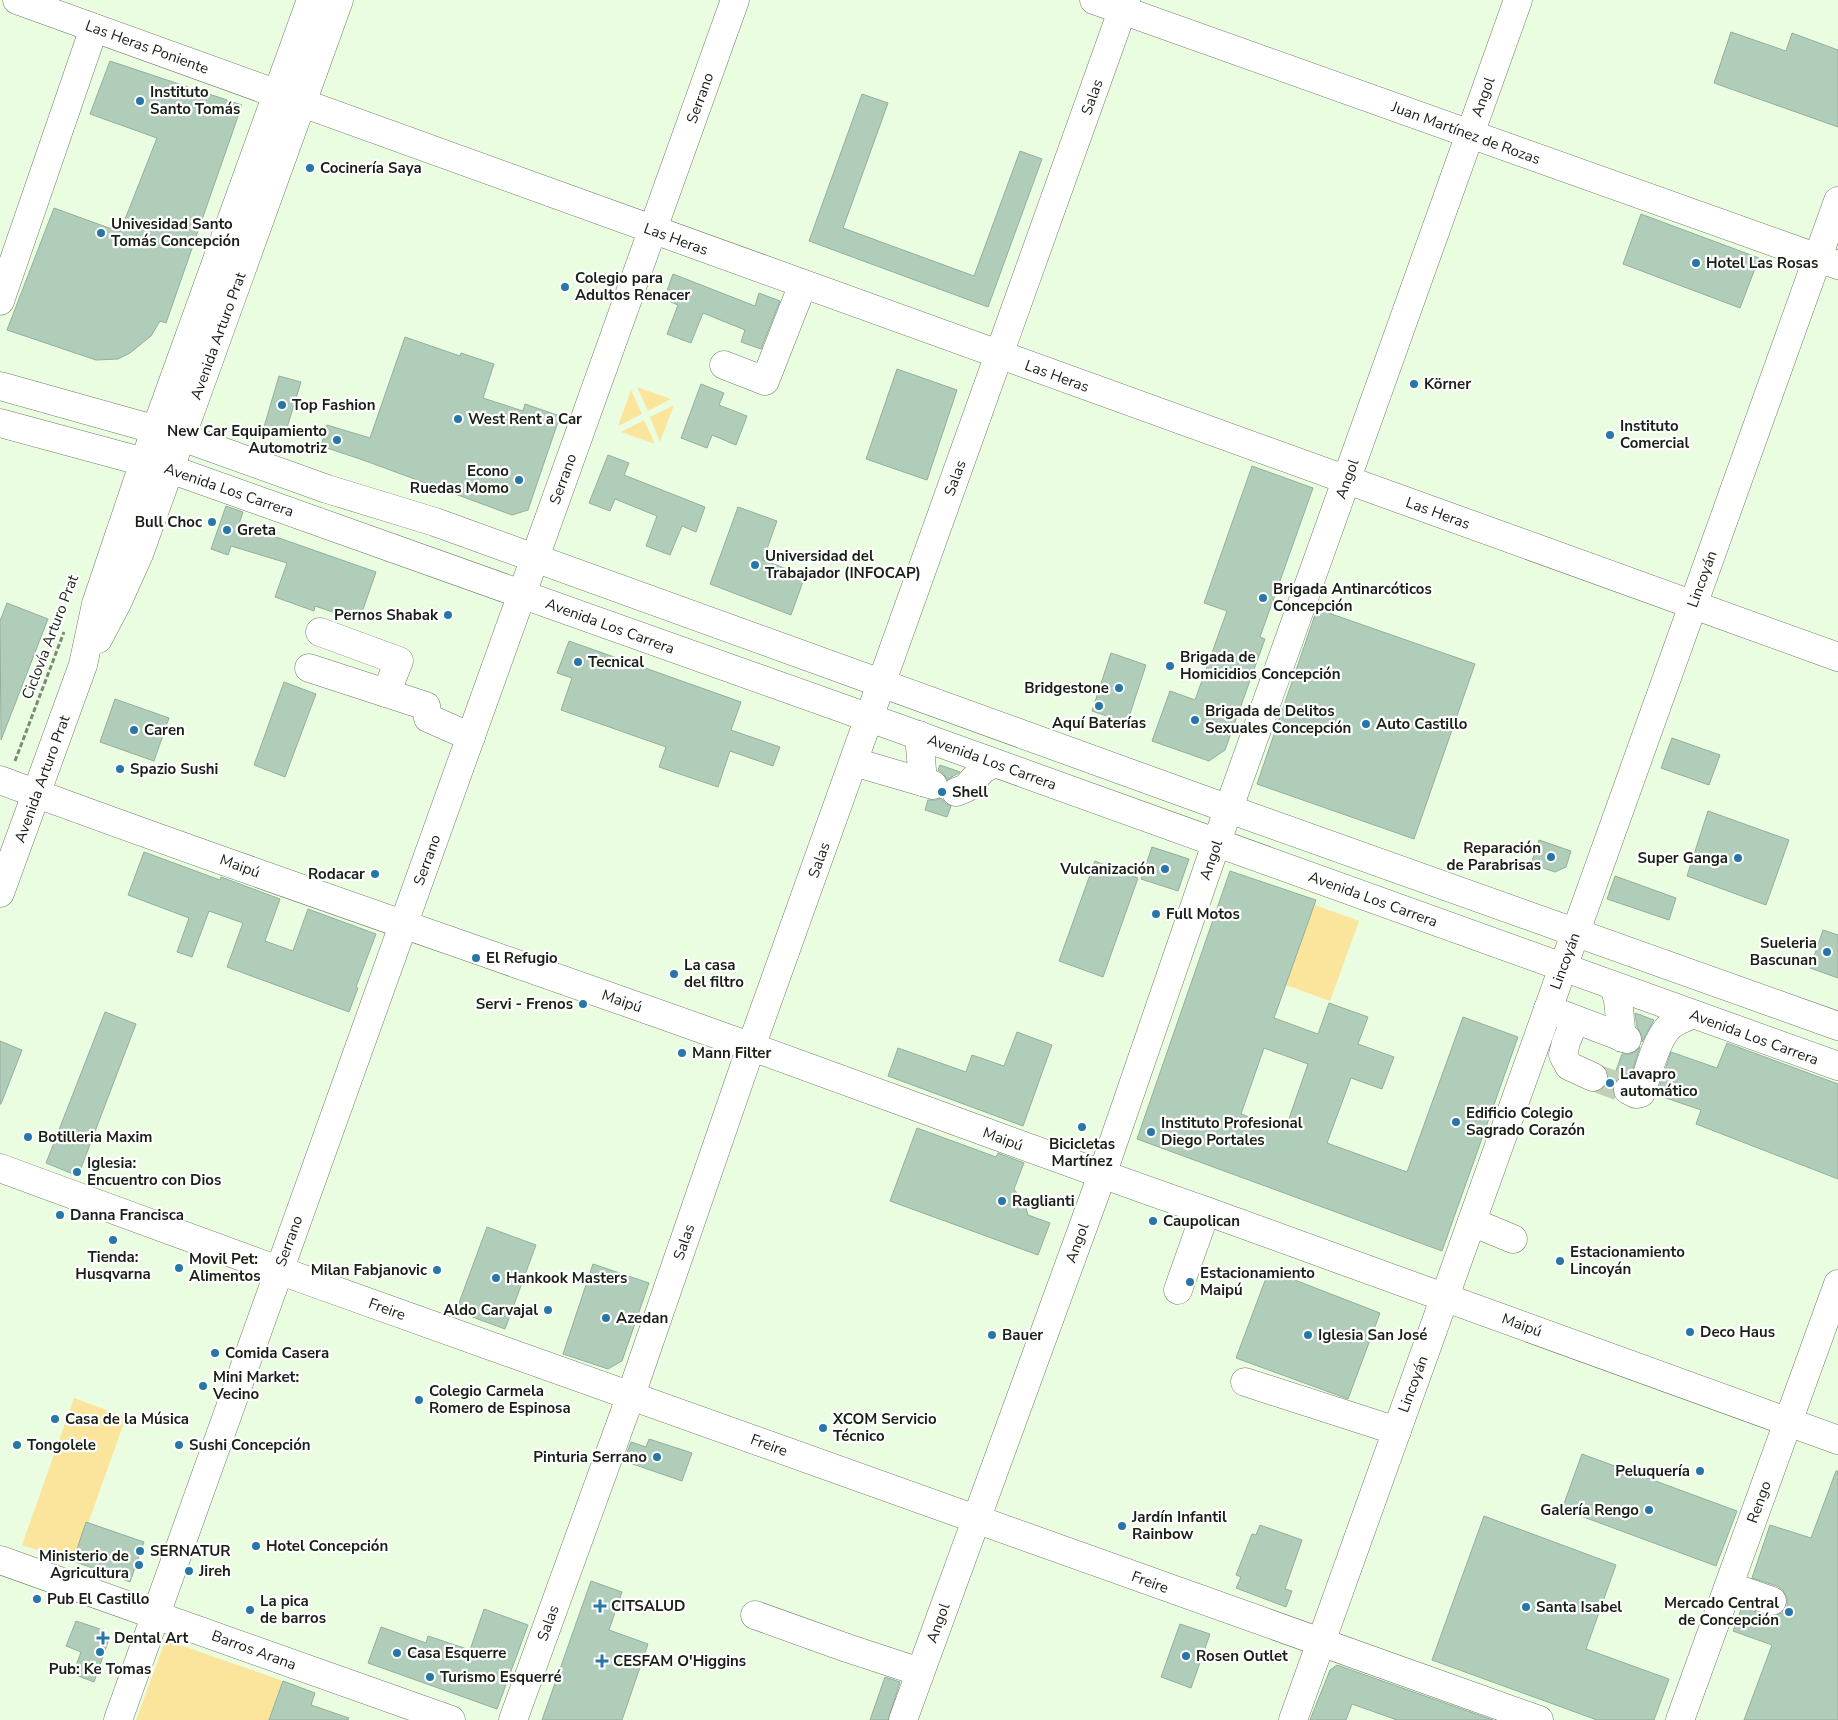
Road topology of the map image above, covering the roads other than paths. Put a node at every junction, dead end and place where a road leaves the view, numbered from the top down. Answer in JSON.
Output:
{"nodes":[{"id":1,"x":17,"y":0,"type":"edge"},
{"id":2,"x":310,"y":0,"type":"edge"},
{"id":3,"x":339,"y":0,"type":"edge"},
{"id":4,"x":735,"y":0,"type":"edge"},
{"id":5,"x":1094,"y":0,"type":"edge"},
{"id":6,"x":1518,"y":0,"type":"edge"},
{"id":7,"x":1124,"y":5,"type":"edge"},
{"id":8,"x":94,"y":28,"type":"junction"},
{"id":9,"x":289,"y":99,"type":"junction"},
{"id":10,"x":1470,"y":134,"type":"junction"},
{"id":11,"x":1838,"y":201,"type":"edge"},
{"id":12,"x":652,"y":230,"type":"junction"},
{"id":13,"x":1828,"y":262,"type":"edge"},
{"id":14,"x":803,"y":284,"type":"junction"},
{"id":15,"x":0,"y":301,"type":"edge"},
{"id":16,"x":999,"y":355,"type":"junction"},
{"id":17,"x":724,"y":365,"type":"dead end"},
{"id":18,"x":0,"y":386,"type":"edge"},
{"id":19,"x":0,"y":423,"type":"edge"},
{"id":20,"x":156,"y":429,"type":"junction"},
{"id":21,"x":182,"y":437,"type":"junction"},
{"id":22,"x":144,"y":462,"type":"junction"},
{"id":23,"x":170,"y":469,"type":"junction"},
{"id":24,"x":1347,"y":480,"type":"junction"},
{"id":25,"x":535,"y":557,"type":"junction"},
{"id":26,"x":523,"y":594,"type":"junction"},
{"id":27,"x":1692,"y":605,"type":"junction"},
{"id":28,"x":320,"y":632,"type":"dead end"},
{"id":29,"x":1838,"y":657,"type":"edge"},
{"id":30,"x":83,"y":665,"type":"junction"},
{"id":31,"x":309,"y":668,"type":"dead end"},
{"id":32,"x":882,"y":683,"type":"junction"},
{"id":33,"x":386,"y":693,"type":"junction"},
{"id":34,"x":870,"y":718,"type":"junction"},
{"id":35,"x":919,"y":735,"type":"junction"},
{"id":36,"x":471,"y":736,"type":"junction"},
{"id":37,"x":854,"y":762,"type":"junction"},
{"id":38,"x":995,"y":763,"type":"junction"},
{"id":39,"x":4,"y":781,"type":"edge"},
{"id":40,"x":937,"y":786,"type":"junction"},
{"id":41,"x":37,"y":793,"type":"junction"},
{"id":42,"x":1229,"y":809,"type":"junction"},
{"id":43,"x":1216,"y":844,"type":"junction"},
{"id":44,"x":0,"y":893,"type":"edge"},
{"id":45,"x":403,"y":925,"type":"junction"},
{"id":46,"x":1576,"y":932,"type":"junction"},
{"id":47,"x":1562,"y":968,"type":"junction"},
{"id":48,"x":1614,"y":987,"type":"junction"},
{"id":49,"x":1548,"y":1009,"type":"junction"},
{"id":50,"x":1692,"y":1015,"type":"junction"},
{"id":51,"x":1575,"y":1020,"type":"junction"},
{"id":52,"x":1838,"y":1026,"type":"edge"},
{"id":53,"x":1640,"y":1041,"type":"junction"},
{"id":54,"x":752,"y":1047,"type":"junction"},
{"id":55,"x":1838,"y":1066,"type":"edge"},
{"id":56,"x":1593,"y":1077,"type":"tunnel mouth"},
{"id":57,"x":1634,"y":1091,"type":"dead end"},
{"id":58,"x":0,"y":1168,"type":"edge"},
{"id":59,"x":1102,"y":1175,"type":"junction"},
{"id":60,"x":1206,"y":1211,"type":"junction"},
{"id":61,"x":1472,"y":1222,"type":"junction"},
{"id":62,"x":1513,"y":1239,"type":"dead end"},
{"id":63,"x":278,"y":1270,"type":"junction"},
{"id":64,"x":1838,"y":1284,"type":"edge"},
{"id":65,"x":1178,"y":1290,"type":"dead end"},
{"id":66,"x":1444,"y":1297,"type":"junction"},
{"id":67,"x":1245,"y":1382,"type":"dead end"},
{"id":68,"x":631,"y":1395,"type":"junction"},
{"id":69,"x":1788,"y":1421,"type":"junction"},
{"id":70,"x":1396,"y":1431,"type":"junction"},
{"id":71,"x":1838,"y":1440,"type":"edge"},
{"id":72,"x":976,"y":1520,"type":"junction"},
{"id":73,"x":0,"y":1560,"type":"edge"},
{"id":74,"x":1729,"y":1586,"type":"junction"},
{"id":75,"x":1772,"y":1602,"type":"dead end"},
{"id":76,"x":155,"y":1615,"type":"junction"},
{"id":77,"x":756,"y":1615,"type":"dead end"},
{"id":78,"x":1321,"y":1642,"type":"junction"},
{"id":79,"x":920,"y":1672,"type":"junction"},
{"id":80,"x":118,"y":1720,"type":"edge"},
{"id":81,"x":451,"y":1720,"type":"edge"},
{"id":82,"x":513,"y":1720,"type":"edge"},
{"id":83,"x":902,"y":1720,"type":"edge"},
{"id":84,"x":1293,"y":1720,"type":"edge"},
{"id":85,"x":1539,"y":1720,"type":"edge"},
{"id":86,"x":1680,"y":1720,"type":"edge"}],
"edges":[{"from":1,"to":8,"type":"street","name":"Las Heras Poniente"},
{"from":2,"to":9,"type":"street","name":"Avenida Arturo Prat"},
{"from":3,"to":9,"type":"street","name":"Avenida Arturo Prat"},
{"from":4,"to":12,"type":"street","name":"Serrano"},
{"from":5,"to":7,"type":"street","name":"Juan Martínez de Rozas"},
{"from":6,"to":10,"type":"street","name":"Angol"},
{"from":7,"to":10,"type":"street","name":"Juan Martínez de Rozas"},
{"from":7,"to":16,"type":"street","name":"Salas"},
{"from":8,"to":9,"type":"street","name":"Las Heras Poniente"},
{"from":8,"to":15,"type":"street"},
{"from":9,"to":12,"type":"street","name":"Las Heras"},
{"from":9,"to":20,"type":"street","name":"Avenida Arturo Prat"},
{"from":9,"to":21,"type":"street","name":"Avenida Arturo Prat"},
{"from":10,"to":13,"type":"street","name":"Juan Martínez de Rozas"},
{"from":10,"to":24,"type":"street","name":"Angol"},
{"from":11,"to":13,"type":"street","name":"Lincoyán"},
{"from":12,"to":14,"type":"street","name":"Las Heras"},
{"from":12,"to":25,"type":"street","name":"Serrano"},
{"from":13,"to":27,"type":"street","name":"Lincoyán"},
{"from":14,"to":16,"type":"street","name":"Las Heras"},
{"from":14,"to":17,"type":"street"},
{"from":16,"to":24,"type":"street","name":"Las Heras"},
{"from":16,"to":32,"type":"street","name":"Salas"},
{"from":18,"to":20,"type":"street"},
{"from":19,"to":22,"type":"street","name":"Avenida Los Carrera"},
{"from":20,"to":21,"type":"street"},
{"from":20,"to":22,"type":"street","name":"Avenida Arturo Prat"},
{"from":21,"to":23,"type":"street","name":"Avenida Arturo Prat"},
{"from":21,"to":25,"type":"street"},
{"from":22,"to":23,"type":"street","name":"Avenida Los Carrera"},
{"from":22,"to":30,"type":"street","name":"Avenida Arturo Prat"},
{"from":23,"to":26,"type":"street","name":"Avenida Los Carrera"},
{"from":23,"to":30,"type":"street","name":"Avenida Arturo Prat"},
{"from":24,"to":27,"type":"street","name":"Las Heras"},
{"from":24,"to":42,"type":"street","name":"Angol"},
{"from":25,"to":26,"type":"street","name":"Serrano"},
{"from":25,"to":32,"type":"street"},
{"from":26,"to":34,"type":"street","name":"Avenida Los Carrera"},
{"from":26,"to":36,"type":"street","name":"Serrano"},
{"from":27,"to":29,"type":"street","name":"Las Heras"},
{"from":27,"to":46,"type":"street","name":"Lincoyán"},
{"from":28,"to":33,"type":"street"},
{"from":30,"to":41,"type":"street","name":"Avenida Arturo Prat"},
{"from":31,"to":33,"type":"street"},
{"from":32,"to":34,"type":"street","name":"Salas"},
{"from":32,"to":42,"type":"street"},
{"from":33,"to":36,"type":"street"},
{"from":34,"to":35,"type":"street","name":"Avenida Los Carrera"},
{"from":34,"to":37,"type":"street","name":"Salas"},
{"from":35,"to":38,"type":"street","name":"Avenida Los Carrera"},
{"from":35,"to":40,"type":"street"},
{"from":36,"to":45,"type":"street","name":"Serrano"},
{"from":37,"to":40,"type":"street"},
{"from":37,"to":54,"type":"street","name":"Salas"},
{"from":38,"to":40,"type":"street"},
{"from":38,"to":43,"type":"street","name":"Avenida Los Carrera"},
{"from":39,"to":41,"type":"street","name":"Maipú"},
{"from":41,"to":44,"type":"street","name":"Avenida Arturo Prat"},
{"from":41,"to":45,"type":"street","name":"Maipú"},
{"from":42,"to":43,"type":"street","name":"Angol"},
{"from":42,"to":46,"type":"street"},
{"from":43,"to":47,"type":"street","name":"Avenida Los Carrera"},
{"from":43,"to":59,"type":"street","name":"Angol"},
{"from":45,"to":54,"type":"street","name":"Maipú"},
{"from":45,"to":63,"type":"street","name":"Serrano"},
{"from":46,"to":47,"type":"street","name":"Lincoyán"},
{"from":46,"to":52,"type":"street"},
{"from":47,"to":48,"type":"street","name":"Avenida Los Carrera"},
{"from":47,"to":49,"type":"street","name":"Lincoyán"},
{"from":48,"to":50,"type":"street","name":"Avenida Los Carrera"},
{"from":48,"to":53,"type":"street"},
{"from":49,"to":51,"type":"street"},
{"from":49,"to":61,"type":"street","name":"Lincoyán"},
{"from":50,"to":53,"type":"street"},
{"from":50,"to":55,"type":"street","name":"Avenida Los Carrera"},
{"from":51,"to":53,"type":"street"},
{"from":51,"to":56,"type":"street"},
{"from":53,"to":57,"type":"street"},
{"from":54,"to":59,"type":"street","name":"Maipú"},
{"from":54,"to":68,"type":"street","name":"Salas"},
{"from":58,"to":63,"type":"street","name":"Freire"},
{"from":59,"to":60,"type":"street","name":"Maipú"},
{"from":59,"to":72,"type":"street","name":"Angol"},
{"from":60,"to":65,"type":"street"},
{"from":60,"to":66,"type":"street","name":"Maipú"},
{"from":61,"to":62,"type":"street"},
{"from":61,"to":66,"type":"street","name":"Lincoyán"},
{"from":63,"to":68,"type":"street","name":"Freire"},
{"from":63,"to":76,"type":"street","name":"Serrano"},
{"from":64,"to":69,"type":"street","name":"Rengo"},
{"from":66,"to":69,"type":"street","name":"Maipú"},
{"from":66,"to":70,"type":"street","name":"Lincoyán"},
{"from":67,"to":70,"type":"street"},
{"from":68,"to":72,"type":"street","name":"Freire"},
{"from":68,"to":82,"type":"street","name":"Salas"},
{"from":69,"to":71,"type":"street","name":"Maipú"},
{"from":69,"to":74,"type":"street","name":"Rengo"},
{"from":70,"to":78,"type":"street","name":"Lincoyán"},
{"from":72,"to":78,"type":"street","name":"Freire"},
{"from":72,"to":79,"type":"street","name":"Angol"},
{"from":73,"to":76,"type":"street","name":"Barros Arana"},
{"from":74,"to":75,"type":"street"},
{"from":74,"to":86,"type":"street","name":"Rengo"},
{"from":76,"to":80,"type":"street","name":"Serrano"},
{"from":76,"to":81,"type":"street","name":"Barros Arana"},
{"from":77,"to":79,"type":"street"},
{"from":78,"to":84,"type":"street","name":"Lincoyán"},
{"from":78,"to":85,"type":"street","name":"Freire"},
{"from":79,"to":83,"type":"street","name":"Angol"}]}
